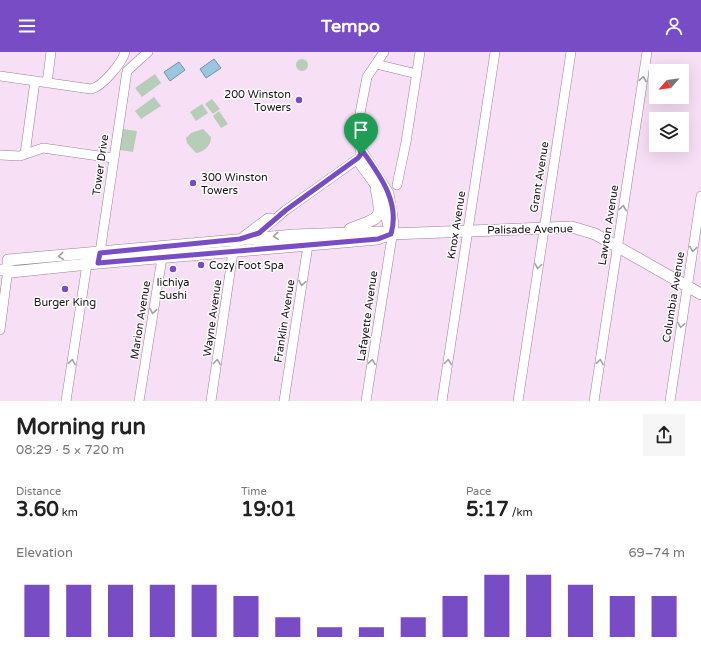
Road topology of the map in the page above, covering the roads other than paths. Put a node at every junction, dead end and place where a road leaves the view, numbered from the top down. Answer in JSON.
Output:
{"nodes":[{"id":1,"x":52,"y":52,"type":"edge"},
{"id":2,"x":125,"y":52,"type":"edge"},
{"id":3,"x":148,"y":52,"type":"edge"},
{"id":4,"x":384,"y":52,"type":"edge"},
{"id":5,"x":420,"y":52,"type":"edge"},
{"id":6,"x":495,"y":52,"type":"edge"},
{"id":7,"x":571,"y":52,"type":"edge"},
{"id":8,"x":647,"y":52,"type":"edge"},
{"id":9,"x":376,"y":64,"type":"junction"},
{"id":10,"x":417,"y":74,"type":"junction"},
{"id":11,"x":0,"y":76,"type":"edge"},
{"id":12,"x":35,"y":81,"type":"junction"},
{"id":13,"x":48,"y":83,"type":"junction"},
{"id":14,"x":359,"y":146,"type":"junction"},
{"id":15,"x":26,"y":154,"type":"junction"},
{"id":16,"x":0,"y":155,"type":"edge"},
{"id":17,"x":112,"y":158,"type":"junction"},
{"id":18,"x":357,"y":160,"type":"junction"},
{"id":19,"x":397,"y":185,"type":"dead end"},
{"id":20,"x":376,"y":189,"type":"junction"},
{"id":21,"x":701,"y":196,"type":"edge"},
{"id":22,"x":544,"y":228,"type":"junction"},
{"id":23,"x":467,"y":230,"type":"junction"},
{"id":24,"x":340,"y":232,"type":"junction"},
{"id":25,"x":391,"y":234,"type":"junction"},
{"id":26,"x":240,"y":239,"type":"junction"},
{"id":27,"x":308,"y":245,"type":"junction"},
{"id":28,"x":170,"y":246,"type":"junction"},
{"id":29,"x":617,"y":246,"type":"junction"},
{"id":30,"x":233,"y":252,"type":"junction"},
{"id":31,"x":162,"y":258,"type":"junction"},
{"id":32,"x":95,"y":260,"type":"junction"},
{"id":33,"x":4,"y":270,"type":"edge"},
{"id":34,"x":687,"y":286,"type":"junction"},
{"id":35,"x":701,"y":294,"type":"edge"},
{"id":36,"x":0,"y":330,"type":"edge"},
{"id":37,"x":66,"y":401,"type":"edge"},
{"id":38,"x":139,"y":401,"type":"edge"},
{"id":39,"x":211,"y":401,"type":"edge"},
{"id":40,"x":284,"y":401,"type":"edge"},
{"id":41,"x":366,"y":401,"type":"edge"},
{"id":42,"x":442,"y":401,"type":"edge"},
{"id":43,"x":518,"y":401,"type":"edge"},
{"id":44,"x":594,"y":401,"type":"edge"},
{"id":45,"x":670,"y":401,"type":"edge"}],
"edges":[{"from":1,"to":13,"type":"street"},
{"from":2,"to":13,"type":"street"},
{"from":3,"to":17,"type":"street","name":"Tower Drive"},
{"from":4,"to":9,"type":"street"},
{"from":5,"to":10,"type":"street"},
{"from":6,"to":23,"type":"street","name":"Knox Avenue"},
{"from":7,"to":22,"type":"street","name":"Grant Avenue"},
{"from":29,"to":8,"type":"street","name":"Lawton Avenue","one_way":true},
{"from":9,"to":10,"type":"street"},
{"from":9,"to":14,"type":"street"},
{"from":10,"to":19,"type":"street"},
{"from":11,"to":12,"type":"street"},
{"from":12,"to":13,"type":"street"},
{"from":12,"to":15,"type":"street"},
{"from":14,"to":18,"type":"street"},
{"from":14,"to":25,"type":"street","name":"Lafayette Avenue"},
{"from":15,"to":16,"type":"street"},
{"from":15,"to":17,"type":"street"},
{"from":17,"to":32,"type":"street","name":"Tower Drive"},
{"from":18,"to":20,"type":"street"},
{"from":18,"to":26,"type":"street"},
{"from":20,"to":24,"type":"main road"},
{"from":20,"to":25,"type":"street"},
{"from":21,"to":34,"type":"street","name":"Columbia Avenue","one_way":true},
{"from":22,"to":23,"type":"main road","name":"Palisade Avenue"},
{"from":22,"to":29,"type":"main road","name":"Palisade Avenue"},
{"from":22,"to":43,"type":"street","name":"Grant Avenue","one_way":true},
{"from":23,"to":25,"type":"main road","name":"Palisade Avenue"},
{"from":42,"to":23,"type":"street","name":"Knox Avenue","one_way":true},
{"from":24,"to":25,"type":"main road","name":"Palisade Avenue"},
{"from":24,"to":26,"type":"main road","name":"Palisade Avenue","one_way":true},
{"from":24,"to":27,"type":"main road"},
{"from":25,"to":27,"type":"main road","name":"Palisade Avenue"},
{"from":41,"to":25,"type":"street","name":"Lafayette Avenue","one_way":true},
{"from":26,"to":28,"type":"main road","name":"Palisade Avenue"},
{"from":26,"to":30,"type":"street","name":"Wayne Avenue"},
{"from":27,"to":30,"type":"main road","name":"Palisade Avenue"},
{"from":27,"to":40,"type":"street","name":"Franklin Avenue","one_way":true},
{"from":28,"to":31,"type":"street","name":"Marion Avenue"},
{"from":28,"to":32,"type":"main road","name":"Palisade Avenue"},
{"from":29,"to":34,"type":"main road","name":"Palisade Avenue"},
{"from":44,"to":29,"type":"street","name":"Lawton Avenue","one_way":true},
{"from":30,"to":31,"type":"main road","name":"Palisade Avenue"},
{"from":39,"to":30,"type":"street","name":"Wayne Avenue","one_way":true},
{"from":31,"to":32,"type":"main road","name":"Palisade Avenue"},
{"from":31,"to":38,"type":"street","name":"Marion Avenue","one_way":true},
{"from":32,"to":33,"type":"main road","name":"Palisade Avenue"},
{"from":32,"to":33,"type":"main road","name":"Palisade Avenue","one_way":true},
{"from":37,"to":32,"type":"street","name":"Tower Drive","one_way":true},
{"from":33,"to":36,"type":"street"},
{"from":34,"to":35,"type":"main road","name":"Palisade Avenue"},
{"from":34,"to":45,"type":"street","name":"Columbia Avenue","one_way":true}]}
